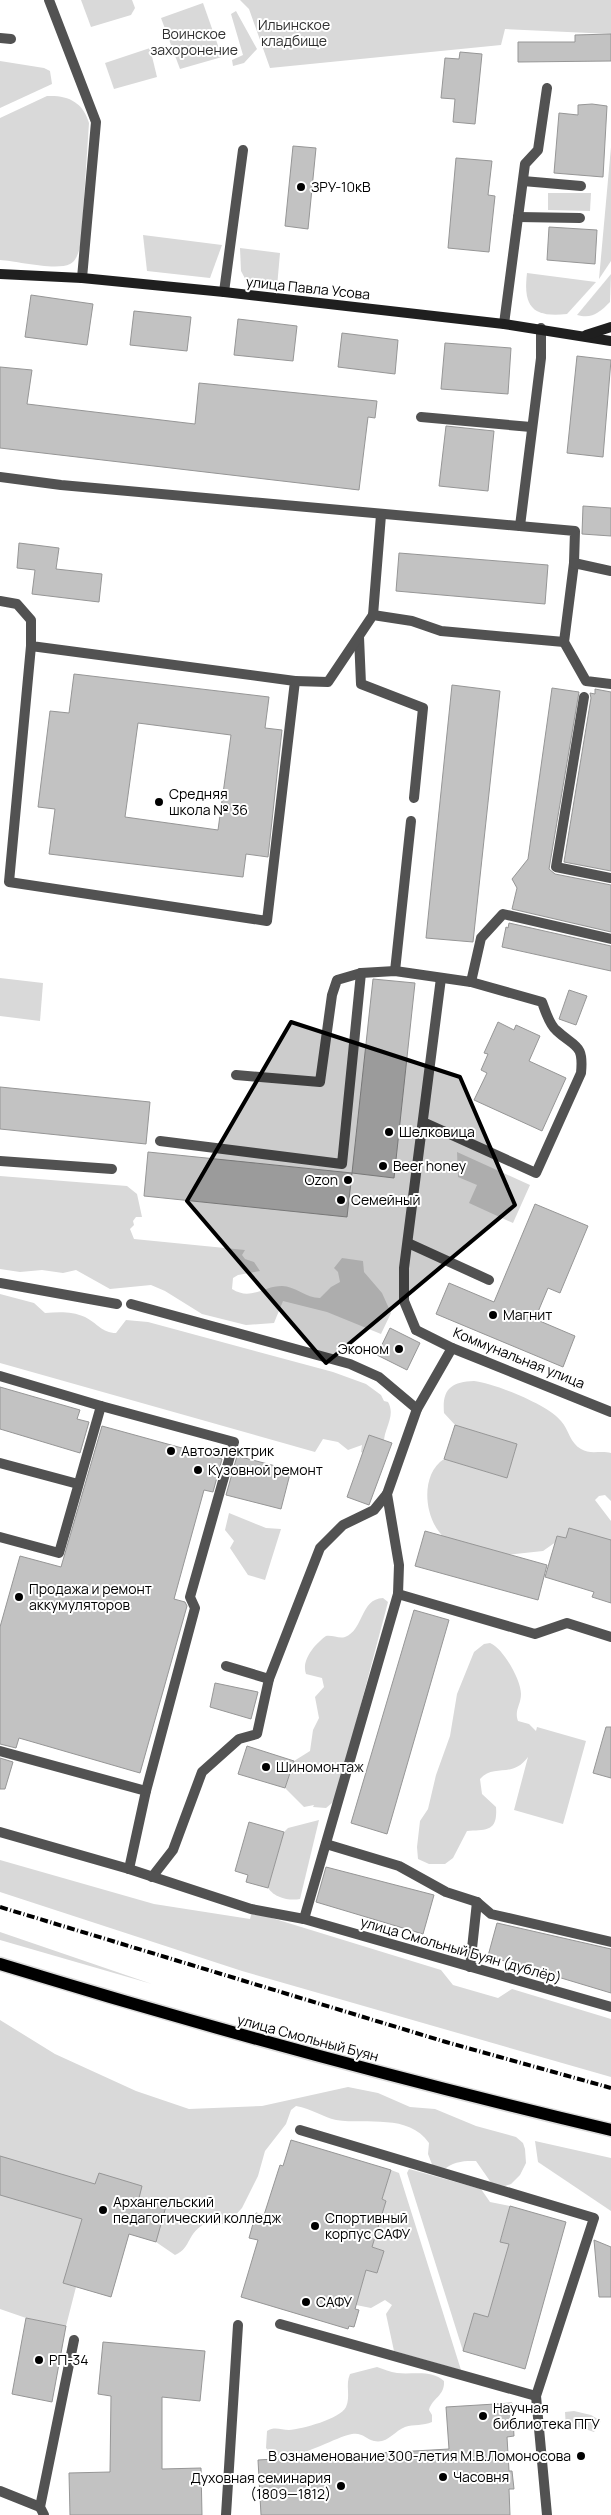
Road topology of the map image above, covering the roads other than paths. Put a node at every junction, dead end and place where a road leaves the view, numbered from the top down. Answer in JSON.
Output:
{"nodes":[{"id":1,"x":49,"y":0,"type":"edge"},
{"id":2,"x":0,"y":38,"type":"edge"},
{"id":3,"x":12,"y":39,"type":"dead end"},
{"id":4,"x":547,"y":88,"type":"dead end"},
{"id":5,"x":243,"y":150,"type":"dead end"},
{"id":6,"x":523,"y":181,"type":"junction"},
{"id":7,"x":581,"y":186,"type":"dead end"},
{"id":8,"x":518,"y":217,"type":"junction"},
{"id":9,"x":580,"y":218,"type":"dead end"},
{"id":10,"x":0,"y":274,"type":"edge"},
{"id":11,"x":82,"y":278,"type":"junction"},
{"id":12,"x":224,"y":292,"type":"junction"},
{"id":13,"x":504,"y":324,"type":"junction"},
{"id":14,"x":611,"y":327,"type":"edge"},
{"id":15,"x":541,"y":328,"type":"junction"},
{"id":16,"x":577,"y":336,"type":"junction"},
{"id":17,"x":611,"y":341,"type":"edge"},
{"id":18,"x":421,"y":417,"type":"dead end"},
{"id":19,"x":531,"y":428,"type":"junction"},
{"id":20,"x":0,"y":477,"type":"edge"},
{"id":21,"x":381,"y":515,"type":"junction"},
{"id":22,"x":520,"y":526,"type":"junction"},
{"id":23,"x":574,"y":563,"type":"junction"},
{"id":24,"x":611,"y":571,"type":"edge"},
{"id":25,"x":0,"y":601,"type":"edge"},
{"id":26,"x":373,"y":615,"type":"junction"},
{"id":27,"x":359,"y":637,"type":"junction"},
{"id":28,"x":564,"y":642,"type":"junction"},
{"id":29,"x":31,"y":646,"type":"junction"},
{"id":30,"x":295,"y":681,"type":"junction"},
{"id":31,"x":611,"y":684,"type":"edge"},
{"id":32,"x":584,"y":696,"type":"dead end"},
{"id":33,"x":414,"y":798,"type":"dead end"},
{"id":34,"x":411,"y":820,"type":"dead end"},
{"id":35,"x":611,"y":878,"type":"edge"},
{"id":36,"x":4,"y":882,"type":"edge"},
{"id":37,"x":611,"y":939,"type":"edge"},
{"id":38,"x":394,"y":971,"type":"junction"},
{"id":39,"x":361,"y":973,"type":"junction"},
{"id":40,"x":440,"y":978,"type":"junction"},
{"id":41,"x":471,"y":982,"type":"junction"},
{"id":42,"x":236,"y":1075,"type":"dead end"},
{"id":43,"x":423,"y":1122,"type":"junction"},
{"id":44,"x":160,"y":1141,"type":"dead end"},
{"id":45,"x":0,"y":1161,"type":"edge"},
{"id":46,"x":112,"y":1169,"type":"dead end"},
{"id":47,"x":408,"y":1243,"type":"junction"},
{"id":48,"x":489,"y":1280,"type":"dead end"},
{"id":49,"x":0,"y":1283,"type":"edge"},
{"id":50,"x":117,"y":1304,"type":"dead end"},
{"id":51,"x":131,"y":1304,"type":"dead end"},
{"id":52,"x":452,"y":1348,"type":"junction"},
{"id":53,"x":0,"y":1376,"type":"edge"},
{"id":54,"x":101,"y":1406,"type":"junction"},
{"id":55,"x":417,"y":1409,"type":"junction"},
{"id":56,"x":611,"y":1412,"type":"edge"},
{"id":57,"x":0,"y":1463,"type":"edge"},
{"id":58,"x":78,"y":1484,"type":"junction"},
{"id":59,"x":387,"y":1494,"type":"junction"},
{"id":60,"x":0,"y":1537,"type":"edge"},
{"id":61,"x":398,"y":1594,"type":"junction"},
{"id":62,"x":611,"y":1637,"type":"edge"},
{"id":63,"x":226,"y":1666,"type":"dead end"},
{"id":64,"x":269,"y":1678,"type":"junction"},
{"id":65,"x":0,"y":1752,"type":"edge"},
{"id":66,"x":146,"y":1791,"type":"junction"},
{"id":67,"x":0,"y":1832,"type":"edge"},
{"id":68,"x":326,"y":1844,"type":"junction"},
{"id":69,"x":129,"y":1869,"type":"junction"},
{"id":70,"x":152,"y":1877,"type":"junction"},
{"id":71,"x":477,"y":1902,"type":"junction"},
{"id":72,"x":304,"y":1919,"type":"junction"},
{"id":73,"x":611,"y":1942,"type":"edge"},
{"id":74,"x":0,"y":1964,"type":"edge"},
{"id":75,"x":470,"y":1966,"type":"junction"},
{"id":76,"x":611,"y":2007,"type":"edge"},
{"id":77,"x":300,"y":2130,"type":"dead end"},
{"id":78,"x":611,"y":2130,"type":"edge"},
{"id":79,"x":280,"y":2324,"type":"dead end"},
{"id":80,"x":238,"y":2325,"type":"dead end"},
{"id":81,"x":74,"y":2340,"type":"dead end"},
{"id":82,"x":536,"y":2396,"type":"junction"},
{"id":83,"x":0,"y":2491,"type":"edge"},
{"id":84,"x":42,"y":2511,"type":"edge"},
{"id":85,"x":226,"y":2515,"type":"edge"},
{"id":86,"x":547,"y":2515,"type":"edge"}],
"edges":[{"from":1,"to":11,"type":"street"},
{"from":2,"to":3,"type":"street"},
{"from":4,"to":6,"type":"street"},
{"from":5,"to":12,"type":"street"},
{"from":6,"to":7,"type":"street"},
{"from":6,"to":8,"type":"street"},
{"from":8,"to":9,"type":"street"},
{"from":8,"to":13,"type":"street"},
{"from":10,"to":11,"type":"street","name":"улица Павла Усова"},
{"from":11,"to":12,"type":"street","name":"улица Павла Усова"},
{"from":12,"to":13,"type":"street","name":"улица Павла Усова"},
{"from":13,"to":15,"type":"street","name":"улица Павла Усова"},
{"from":14,"to":16,"type":"street"},
{"from":15,"to":16,"type":"street","name":"улица Павла Усова"},
{"from":15,"to":19,"type":"street"},
{"from":16,"to":17,"type":"street","name":"улица Павла Усова"},
{"from":18,"to":19,"type":"street"},
{"from":19,"to":22,"type":"street"},
{"from":20,"to":21,"type":"street"},
{"from":21,"to":22,"type":"street"},
{"from":21,"to":26,"type":"street"},
{"from":22,"to":23,"type":"street"},
{"from":23,"to":24,"type":"street"},
{"from":23,"to":28,"type":"street"},
{"from":25,"to":29,"type":"street"},
{"from":26,"to":27,"type":"street"},
{"from":26,"to":28,"type":"street"},
{"from":27,"to":30,"type":"street"},
{"from":27,"to":33,"type":"street"},
{"from":28,"to":31,"type":"street"},
{"from":29,"to":30,"type":"street"},
{"from":29,"to":36,"type":"street"},
{"from":30,"to":36,"type":"street"},
{"from":32,"to":35,"type":"street"},
{"from":34,"to":38,"type":"street"},
{"from":37,"to":41,"type":"street"},
{"from":38,"to":39,"type":"street"},
{"from":38,"to":40,"type":"street"},
{"from":39,"to":42,"type":"street"},
{"from":39,"to":44,"type":"street"},
{"from":40,"to":41,"type":"street"},
{"from":40,"to":43,"type":"street"},
{"from":41,"to":43,"type":"street"},
{"from":43,"to":47,"type":"street"},
{"from":45,"to":46,"type":"street"},
{"from":47,"to":48,"type":"street"},
{"from":47,"to":52,"type":"street","name":"Коммунальная улица"},
{"from":49,"to":50,"type":"street"},
{"from":51,"to":55,"type":"street"},
{"from":52,"to":55,"type":"street"},
{"from":52,"to":56,"type":"street","name":"Коммунальная улица"},
{"from":53,"to":54,"type":"street"},
{"from":54,"to":58,"type":"street"},
{"from":54,"to":66,"type":"street"},
{"from":55,"to":59,"type":"street"},
{"from":57,"to":58,"type":"street"},
{"from":58,"to":60,"type":"street"},
{"from":59,"to":61,"type":"street"},
{"from":59,"to":64,"type":"street"},
{"from":61,"to":62,"type":"street"},
{"from":61,"to":68,"type":"street"},
{"from":63,"to":64,"type":"street"},
{"from":64,"to":70,"type":"street"},
{"from":65,"to":66,"type":"street"},
{"from":66,"to":69,"type":"street"},
{"from":67,"to":69,"type":"street"},
{"from":68,"to":71,"type":"street"},
{"from":68,"to":72,"type":"street"},
{"from":69,"to":70,"type":"street"},
{"from":70,"to":72,"type":"street","name":"улица Смольный Буян (дублёр)"},
{"from":71,"to":73,"type":"street"},
{"from":71,"to":75,"type":"street"},
{"from":72,"to":75,"type":"street","name":"улица Смольный Буян (дублёр)"},
{"from":74,"to":78,"type":"main road","name":"улица Смольный Буян"},
{"from":75,"to":76,"type":"street","name":"улица Смольный Буян (дублёр)"},
{"from":77,"to":82,"type":"street"},
{"from":79,"to":82,"type":"street"},
{"from":80,"to":85,"type":"street"},
{"from":81,"to":84,"type":"street"},
{"from":82,"to":86,"type":"street"},
{"from":83,"to":84,"type":"street"}]}
